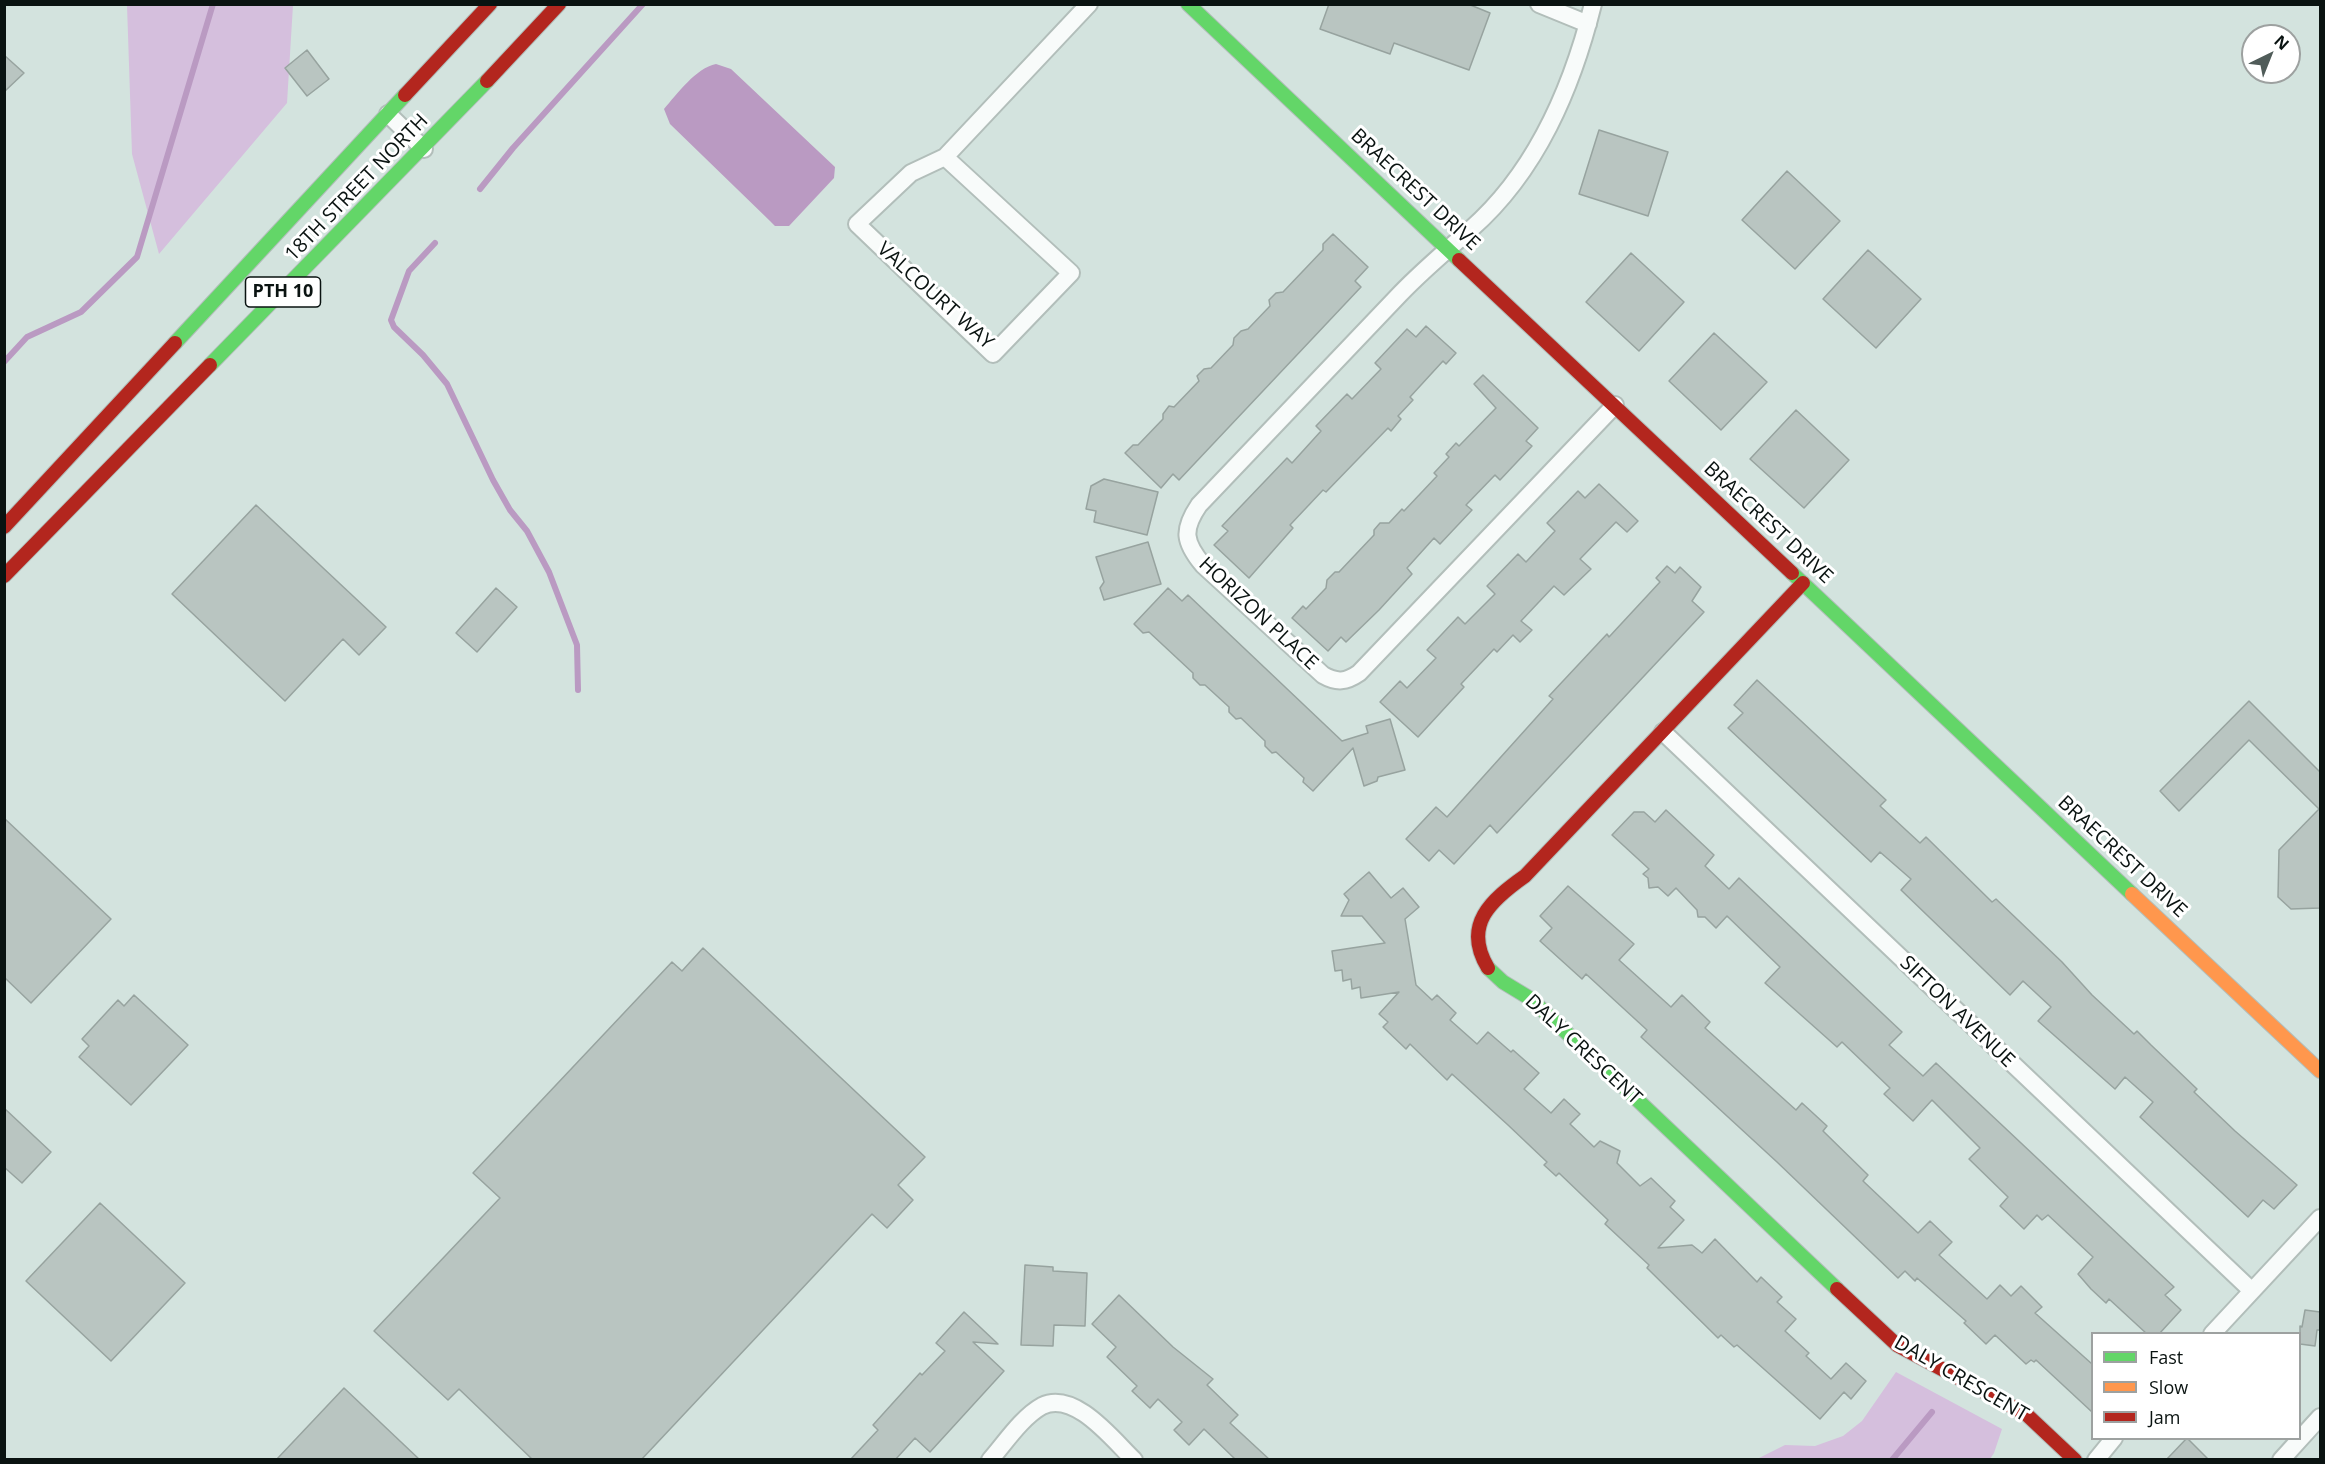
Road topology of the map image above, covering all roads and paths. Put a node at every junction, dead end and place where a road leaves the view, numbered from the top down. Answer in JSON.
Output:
{"nodes":[{"id":1,"x":490,"y":4,"type":"edge"},
{"id":2,"x":558,"y":4,"type":"edge"},
{"id":3,"x":1089,"y":4,"type":"edge"},
{"id":4,"x":1188,"y":4,"type":"edge"},
{"id":5,"x":1539,"y":4,"type":"edge"},
{"id":6,"x":1593,"y":4,"type":"edge"},
{"id":7,"x":1588,"y":24,"type":"junction"},
{"id":8,"x":388,"y":114,"type":"junction"},
{"id":9,"x":424,"y":149,"type":"junction"},
{"id":10,"x":945,"y":157,"type":"junction"},
{"id":11,"x":1448,"y":247,"type":"junction"},
{"id":12,"x":1615,"y":405,"type":"junction"},
{"id":13,"x":4,"y":527,"type":"edge"},
{"id":14,"x":4,"y":576,"type":"edge"},
{"id":15,"x":1803,"y":583,"type":"junction"},
{"id":16,"x":1663,"y":732,"type":"junction"},
{"id":17,"x":2320,"y":1071,"type":"edge"},
{"id":18,"x":2320,"y":1218,"type":"edge"},
{"id":19,"x":2252,"y":1291,"type":"junction"},
{"id":20,"x":2214,"y":1332,"type":"edge"},
{"id":21,"x":2320,"y":1417,"type":"edge"},
{"id":22,"x":2301,"y":1438,"type":"edge"},
{"id":23,"x":2112,"y":1440,"type":"edge"},
{"id":24,"x":2299,"y":1440,"type":"edge"},
{"id":25,"x":990,"y":1460,"type":"edge"},
{"id":26,"x":1134,"y":1460,"type":"edge"},
{"id":27,"x":2075,"y":1460,"type":"edge"},
{"id":28,"x":2096,"y":1460,"type":"edge"},
{"id":29,"x":2281,"y":1460,"type":"edge"}],
"edges":[{"from":1,"to":8,"type":"street","name":"18TH STREET NORTH","number":"PTH 10"},
{"from":2,"to":9,"type":"street","name":"18TH STREET NORTH","number":"PTH 10"},
{"from":3,"to":10,"type":"street","name":"VALCOURT WAY"},
{"from":4,"to":11,"type":"street","name":"BRAECREST DRIVE"},
{"from":5,"to":7,"type":"street"},
{"from":6,"to":7,"type":"street"},
{"from":7,"to":11,"type":"street"},
{"from":8,"to":9,"type":"street"},
{"from":8,"to":13,"type":"street","name":"18TH STREET NORTH","number":"PTH 10"},
{"from":9,"to":14,"type":"street","name":"18TH STREET NORTH","number":"PTH 10"},
{"from":10,"to":10,"type":"street","name":"VALCOURT WAY"},
{"from":11,"to":12,"type":"street","name":"BRAECREST DRIVE"},
{"from":11,"to":12,"type":"street","name":"HORIZON PLACE"},
{"from":12,"to":15,"type":"street","name":"BRAECREST DRIVE"},
{"from":15,"to":16,"type":"street","name":"DALY CRESCENT"},
{"from":15,"to":17,"type":"street","name":"BRAECREST DRIVE"},
{"from":16,"to":19,"type":"street","name":"SIFTON AVENUE"},
{"from":16,"to":27,"type":"street","name":"DALY CRESCENT"},
{"from":18,"to":19,"type":"street"},
{"from":19,"to":20,"type":"street"},
{"from":21,"to":22,"type":"street"},
{"from":23,"to":28,"type":"street"},
{"from":24,"to":29,"type":"street"},
{"from":25,"to":26,"type":"street"}]}
